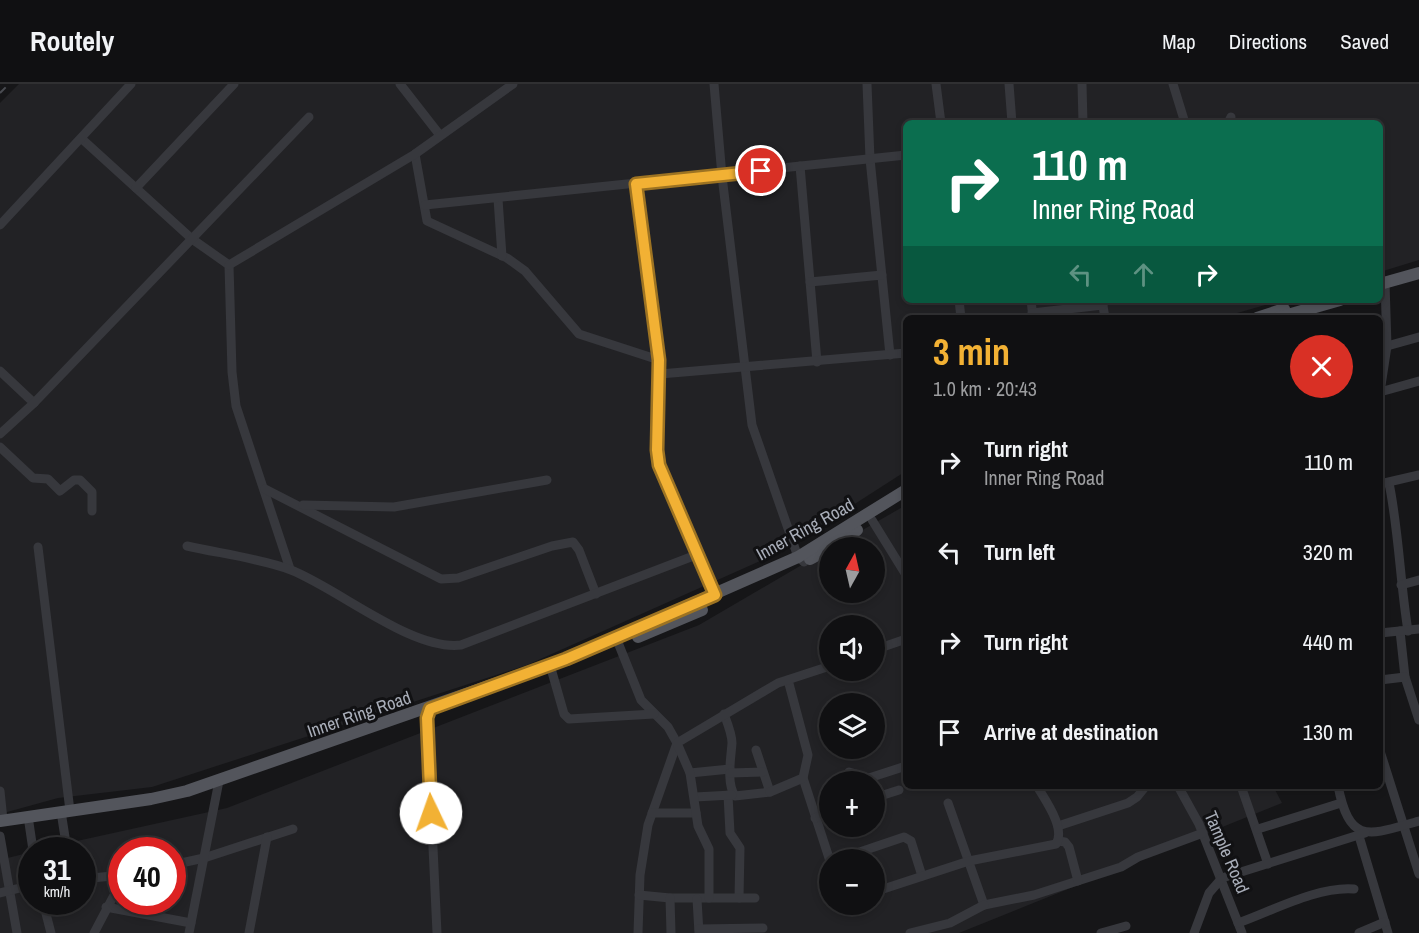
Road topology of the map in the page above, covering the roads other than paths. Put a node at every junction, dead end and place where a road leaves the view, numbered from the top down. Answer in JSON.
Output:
{"nodes":[{"id":1,"x":131,"y":84,"type":"edge"},
{"id":2,"x":234,"y":84,"type":"edge"},
{"id":3,"x":400,"y":84,"type":"edge"},
{"id":4,"x":513,"y":84,"type":"edge"},
{"id":5,"x":714,"y":84,"type":"edge"},
{"id":6,"x":867,"y":84,"type":"edge"},
{"id":7,"x":936,"y":84,"type":"edge"},
{"id":8,"x":1008,"y":84,"type":"edge"},
{"id":9,"x":1082,"y":84,"type":"edge"},
{"id":10,"x":1173,"y":84,"type":"edge"},
{"id":11,"x":309,"y":117,"type":"dead end"},
{"id":12,"x":940,"y":120,"type":"edge"},
{"id":13,"x":1012,"y":120,"type":"edge"},
{"id":14,"x":1083,"y":120,"type":"edge"},
{"id":15,"x":1184,"y":120,"type":"edge"},
{"id":16,"x":439,"y":134,"type":"junction"},
{"id":17,"x":82,"y":139,"type":"junction"},
{"id":18,"x":415,"y":154,"type":"junction"},
{"id":19,"x":903,"y":155,"type":"edge"},
{"id":20,"x":870,"y":159,"type":"junction"},
{"id":21,"x":800,"y":166,"type":"junction"},
{"id":22,"x":722,"y":176,"type":"junction"},
{"id":23,"x":636,"y":184,"type":"junction"},
{"id":24,"x":136,"y":188,"type":"junction"},
{"id":25,"x":498,"y":199,"type":"junction"},
{"id":26,"x":424,"y":206,"type":"junction"},
{"id":27,"x":0,"y":225,"type":"edge"},
{"id":28,"x":192,"y":239,"type":"junction"},
{"id":29,"x":501,"y":256,"type":"junction"},
{"id":30,"x":229,"y":265,"type":"junction"},
{"id":31,"x":1419,"y":273,"type":"edge"},
{"id":32,"x":882,"y":275,"type":"junction"},
{"id":33,"x":1419,"y":280,"type":"edge"},
{"id":34,"x":810,"y":282,"type":"junction"},
{"id":35,"x":1383,"y":287,"type":"edge"},
{"id":36,"x":1103,"y":303,"type":"edge"},
{"id":37,"x":1304,"y":303,"type":"edge"},
{"id":38,"x":1330,"y":303,"type":"edge"},
{"id":39,"x":1038,"y":315,"type":"edge"},
{"id":40,"x":1266,"y":315,"type":"edge"},
{"id":41,"x":1288,"y":315,"type":"edge"},
{"id":42,"x":1419,"y":337,"type":"edge"},
{"id":43,"x":1384,"y":347,"type":"edge"},
{"id":44,"x":903,"y":353,"type":"edge"},
{"id":45,"x":890,"y":355,"type":"junction"},
{"id":46,"x":659,"y":360,"type":"junction"},
{"id":47,"x":817,"y":362,"type":"junction"},
{"id":48,"x":747,"y":367,"type":"junction"},
{"id":49,"x":0,"y":371,"type":"edge"},
{"id":50,"x":660,"y":374,"type":"junction"},
{"id":51,"x":1419,"y":381,"type":"edge"},
{"id":52,"x":1383,"y":391,"type":"edge"},
{"id":53,"x":34,"y":403,"type":"junction"},
{"id":54,"x":0,"y":434,"type":"edge"},
{"id":55,"x":0,"y":447,"type":"edge"},
{"id":56,"x":1419,"y":475,"type":"edge"},
{"id":57,"x":547,"y":480,"type":"dead end"},
{"id":58,"x":1384,"y":484,"type":"edge"},
{"id":59,"x":265,"y":489,"type":"junction"},
{"id":60,"x":903,"y":492,"type":"edge"},
{"id":61,"x":903,"y":501,"type":"edge"},
{"id":62,"x":297,"y":504,"type":"junction"},
{"id":63,"x":92,"y":511,"type":"dead end"},
{"id":64,"x":872,"y":520,"type":"junction"},
{"id":65,"x":846,"y":537,"type":"edge"},
{"id":66,"x":187,"y":546,"type":"dead end"},
{"id":67,"x":38,"y":548,"type":"dead end"},
{"id":68,"x":819,"y":553,"type":"edge"},
{"id":69,"x":696,"y":555,"type":"junction"},
{"id":70,"x":801,"y":560,"type":"junction"},
{"id":71,"x":290,"y":569,"type":"junction"},
{"id":72,"x":903,"y":570,"type":"edge"},
{"id":73,"x":1419,"y":580,"type":"edge"},
{"id":74,"x":1401,"y":585,"type":"junction"},
{"id":75,"x":596,"y":594,"type":"junction"},
{"id":76,"x":715,"y":595,"type":"junction"},
{"id":77,"x":1419,"y":629,"type":"edge"},
{"id":78,"x":1404,"y":631,"type":"junction"},
{"id":79,"x":1383,"y":633,"type":"edge"},
{"id":80,"x":903,"y":640,"type":"edge"},
{"id":81,"x":619,"y":645,"type":"junction"},
{"id":82,"x":885,"y":646,"type":"edge"},
{"id":83,"x":819,"y":670,"type":"edge"},
{"id":84,"x":552,"y":672,"type":"junction"},
{"id":85,"x":1405,"y":677,"type":"junction"},
{"id":86,"x":788,"y":680,"type":"junction"},
{"id":87,"x":1383,"y":680,"type":"edge"},
{"id":88,"x":428,"y":714,"type":"junction"},
{"id":89,"x":654,"y":714,"type":"junction"},
{"id":90,"x":724,"y":714,"type":"junction"},
{"id":91,"x":1419,"y":720,"type":"edge"},
{"id":92,"x":677,"y":743,"type":"junction"},
{"id":93,"x":756,"y":750,"type":"dead end"},
{"id":94,"x":1383,"y":760,"type":"edge"},
{"id":95,"x":903,"y":767,"type":"edge"},
{"id":96,"x":730,"y":771,"type":"junction"},
{"id":97,"x":763,"y":772,"type":"junction"},
{"id":98,"x":690,"y":773,"type":"junction"},
{"id":99,"x":885,"y":773,"type":"edge"},
{"id":100,"x":803,"y":778,"type":"junction"},
{"id":101,"x":218,"y":784,"type":"junction"},
{"id":102,"x":1039,"y":789,"type":"edge"},
{"id":103,"x":1144,"y":789,"type":"edge"},
{"id":104,"x":1180,"y":789,"type":"edge"},
{"id":105,"x":1242,"y":789,"type":"edge"},
{"id":106,"x":1339,"y":789,"type":"edge"},
{"id":107,"x":899,"y":790,"type":"dead end"},
{"id":108,"x":0,"y":791,"type":"edge"},
{"id":109,"x":770,"y":792,"type":"junction"},
{"id":110,"x":885,"y":794,"type":"edge"},
{"id":111,"x":731,"y":795,"type":"junction"},
{"id":112,"x":695,"y":797,"type":"junction"},
{"id":113,"x":948,"y":803,"type":"dead end"},
{"id":114,"x":1341,"y":803,"type":"junction"},
{"id":115,"x":652,"y":813,"type":"junction"},
{"id":116,"x":696,"y":813,"type":"junction"},
{"id":117,"x":66,"y":814,"type":"junction"},
{"id":118,"x":819,"y":817,"type":"edge"},
{"id":119,"x":815,"y":818,"type":"junction"},
{"id":120,"x":1419,"y":820,"type":"edge"},
{"id":121,"x":1,"y":823,"type":"edge"},
{"id":122,"x":29,"y":823,"type":"junction"},
{"id":123,"x":1404,"y":825,"type":"junction"},
{"id":124,"x":1058,"y":826,"type":"junction"},
{"id":125,"x":292,"y":829,"type":"dead end"},
{"id":126,"x":1258,"y":829,"type":"junction"},
{"id":127,"x":1203,"y":833,"type":"junction"},
{"id":128,"x":1362,"y":834,"type":"junction"},
{"id":129,"x":0,"y":836,"type":"edge"},
{"id":130,"x":31,"y":837,"type":"edge"},
{"id":131,"x":67,"y":837,"type":"edge"},
{"id":132,"x":267,"y":837,"type":"junction"},
{"id":133,"x":1058,"y":841,"type":"junction"},
{"id":134,"x":826,"y":849,"type":"edge"},
{"id":135,"x":869,"y":849,"type":"edge"},
{"id":136,"x":204,"y":858,"type":"junction"},
{"id":137,"x":969,"y":861,"type":"junction"},
{"id":138,"x":186,"y":862,"type":"edge"},
{"id":139,"x":1268,"y":864,"type":"junction"},
{"id":140,"x":1419,"y":874,"type":"edge"},
{"id":141,"x":922,"y":876,"type":"junction"},
{"id":142,"x":1222,"y":878,"type":"junction"},
{"id":143,"x":1078,"y":881,"type":"junction"},
{"id":144,"x":885,"y":888,"type":"edge"},
{"id":145,"x":1354,"y":889,"type":"dead end"},
{"id":146,"x":4,"y":892,"type":"edge"},
{"id":147,"x":639,"y":895,"type":"junction"},
{"id":148,"x":670,"y":898,"type":"junction"},
{"id":149,"x":709,"y":898,"type":"junction"},
{"id":150,"x":739,"y":898,"type":"junction"},
{"id":151,"x":755,"y":898,"type":"dead end"},
{"id":152,"x":697,"y":899,"type":"junction"},
{"id":153,"x":108,"y":904,"type":"edge"},
{"id":154,"x":984,"y":905,"type":"junction"},
{"id":155,"x":106,"y":907,"type":"junction"},
{"id":156,"x":46,"y":915,"type":"edge"},
{"id":157,"x":1385,"y":922,"type":"junction"},
{"id":158,"x":1238,"y":923,"type":"junction"},
{"id":159,"x":1126,"y":926,"type":"dead end"},
{"id":160,"x":190,"y":928,"type":"edge"},
{"id":161,"x":763,"y":928,"type":"dead end"},
{"id":162,"x":699,"y":931,"type":"edge"},
{"id":163,"x":17,"y":933,"type":"edge"},
{"id":164,"x":51,"y":933,"type":"edge"},
{"id":165,"x":94,"y":933,"type":"edge"},
{"id":166,"x":249,"y":933,"type":"edge"},
{"id":167,"x":437,"y":933,"type":"edge"},
{"id":168,"x":638,"y":933,"type":"edge"},
{"id":169,"x":671,"y":933,"type":"edge"},
{"id":170,"x":910,"y":933,"type":"edge"},
{"id":171,"x":1101,"y":933,"type":"edge"},
{"id":172,"x":1194,"y":933,"type":"edge"},
{"id":173,"x":1242,"y":933,"type":"edge"},
{"id":174,"x":1359,"y":933,"type":"edge"},
{"id":175,"x":1388,"y":933,"type":"edge"}],
"edges":[{"from":1,"to":17,"type":"street"},
{"from":2,"to":24,"type":"street"},
{"from":3,"to":16,"type":"street"},
{"from":4,"to":16,"type":"street"},
{"from":5,"to":22,"type":"street"},
{"from":6,"to":20,"type":"street"},
{"from":7,"to":12,"type":"street"},
{"from":8,"to":13,"type":"street"},
{"from":9,"to":14,"type":"street"},
{"from":10,"to":15,"type":"street"},
{"from":11,"to":28,"type":"street"},
{"from":16,"to":18,"type":"street"},
{"from":17,"to":24,"type":"street"},
{"from":17,"to":27,"type":"street"},
{"from":18,"to":26,"type":"street"},
{"from":18,"to":30,"type":"street"},
{"from":19,"to":20,"type":"street"},
{"from":20,"to":21,"type":"street"},
{"from":20,"to":32,"type":"street"},
{"from":21,"to":22,"type":"street"},
{"from":21,"to":34,"type":"street"},
{"from":22,"to":23,"type":"street"},
{"from":22,"to":48,"type":"street"},
{"from":23,"to":25,"type":"street"},
{"from":23,"to":46,"type":"street"},
{"from":24,"to":28,"type":"street"},
{"from":25,"to":26,"type":"street"},
{"from":25,"to":29,"type":"street"},
{"from":26,"to":29,"type":"street"},
{"from":28,"to":30,"type":"street"},
{"from":28,"to":53,"type":"street"},
{"from":29,"to":46,"type":"street"},
{"from":30,"to":59,"type":"street"},
{"from":31,"to":35,"type":"main road"},
{"from":32,"to":34,"type":"street"},
{"from":32,"to":45,"type":"street"},
{"from":33,"to":35,"type":"main road"},
{"from":34,"to":47,"type":"street"},
{"from":35,"to":43,"type":"street"},
{"from":36,"to":39,"type":"street"},
{"from":37,"to":40,"type":"main road"},
{"from":38,"to":41,"type":"main road"},
{"from":42,"to":43,"type":"street"},
{"from":44,"to":45,"type":"street"},
{"from":45,"to":47,"type":"street"},
{"from":46,"to":50,"type":"street"},
{"from":47,"to":48,"type":"street"},
{"from":48,"to":50,"type":"street"},
{"from":48,"to":70,"type":"street"},
{"from":49,"to":53,"type":"street"},
{"from":50,"to":69,"type":"street"},
{"from":51,"to":52,"type":"street"},
{"from":53,"to":54,"type":"street"},
{"from":55,"to":63,"type":"street"},
{"from":56,"to":58,"type":"street"},
{"from":57,"to":62,"type":"street"},
{"from":58,"to":74,"type":"street"},
{"from":59,"to":62,"type":"street"},
{"from":59,"to":71,"type":"street"},
{"from":60,"to":70,"type":"main road","name":"Inner Ring Road"},
{"from":61,"to":64,"type":"main road","name":"Inner Ring Road"},
{"from":62,"to":75,"type":"street"},
{"from":64,"to":65,"type":"main road","name":"Inner Ring Road"},
{"from":64,"to":72,"type":"street"},
{"from":66,"to":71,"type":"street"},
{"from":67,"to":117,"type":"street"},
{"from":68,"to":70,"type":"main road","name":"Inner Ring Road"},
{"from":69,"to":75,"type":"street"},
{"from":69,"to":76,"type":"street"},
{"from":70,"to":76,"type":"main road","name":"Inner Ring Road"},
{"from":70,"to":81,"type":"main road","name":"Inner Ring Road"},
{"from":71,"to":75,"type":"street"},
{"from":73,"to":74,"type":"street"},
{"from":74,"to":78,"type":"street"},
{"from":76,"to":88,"type":"main road","name":"Inner Ring Road"},
{"from":77,"to":78,"type":"street"},
{"from":78,"to":79,"type":"street"},
{"from":78,"to":85,"type":"street"},
{"from":80,"to":82,"type":"street"},
{"from":81,"to":84,"type":"main road","name":"Inner Ring Road"},
{"from":81,"to":89,"type":"street"},
{"from":83,"to":86,"type":"street"},
{"from":84,"to":88,"type":"main road","name":"Inner Ring Road"},
{"from":84,"to":89,"type":"street"},
{"from":85,"to":87,"type":"street"},
{"from":85,"to":91,"type":"street"},
{"from":86,"to":90,"type":"street"},
{"from":86,"to":100,"type":"street"},
{"from":88,"to":101,"type":"main road","name":"Inner Ring Road"},
{"from":88,"to":167,"type":"street"},
{"from":89,"to":92,"type":"street"},
{"from":90,"to":92,"type":"street"},
{"from":90,"to":96,"type":"street"},
{"from":92,"to":98,"type":"street"},
{"from":92,"to":115,"type":"street"},
{"from":93,"to":97,"type":"street"},
{"from":94,"to":123,"type":"street"},
{"from":95,"to":99,"type":"street"},
{"from":96,"to":97,"type":"street"},
{"from":96,"to":98,"type":"street"},
{"from":96,"to":111,"type":"street"},
{"from":97,"to":109,"type":"street"},
{"from":98,"to":112,"type":"street"},
{"from":100,"to":109,"type":"street"},
{"from":100,"to":119,"type":"street"},
{"from":101,"to":117,"type":"main road","name":"Inner Ring Road"},
{"from":101,"to":136,"type":"street"},
{"from":102,"to":124,"type":"street"},
{"from":103,"to":124,"type":"street"},
{"from":104,"to":127,"type":"street","name":"Tample Road"},
{"from":105,"to":126,"type":"street"},
{"from":106,"to":114,"type":"street"},
{"from":107,"to":110,"type":"street"},
{"from":108,"to":121,"type":"street"},
{"from":109,"to":111,"type":"street"},
{"from":111,"to":112,"type":"street"},
{"from":111,"to":150,"type":"street"},
{"from":112,"to":116,"type":"street"},
{"from":113,"to":137,"type":"street"},
{"from":114,"to":126,"type":"street"},
{"from":114,"to":128,"type":"street"},
{"from":115,"to":116,"type":"street"},
{"from":115,"to":147,"type":"street"},
{"from":116,"to":149,"type":"street"},
{"from":117,"to":121,"type":"main road","name":"Inner Ring Road"},
{"from":117,"to":122,"type":"main road","name":"Inner Ring Road"},
{"from":117,"to":131,"type":"street"},
{"from":118,"to":119,"type":"street"},
{"from":119,"to":134,"type":"street"},
{"from":120,"to":123,"type":"street"},
{"from":121,"to":122,"type":"main road","name":"Inner Ring Road"},
{"from":122,"to":130,"type":"street"},
{"from":123,"to":128,"type":"street"},
{"from":123,"to":140,"type":"street"},
{"from":124,"to":133,"type":"street"},
{"from":125,"to":132,"type":"street"},
{"from":126,"to":139,"type":"street"},
{"from":127,"to":142,"type":"street","name":"Tample Road"},
{"from":127,"to":143,"type":"street"},
{"from":128,"to":139,"type":"street"},
{"from":128,"to":157,"type":"street"},
{"from":129,"to":146,"type":"street"},
{"from":132,"to":136,"type":"street"},
{"from":132,"to":166,"type":"street"},
{"from":133,"to":137,"type":"street"},
{"from":133,"to":143,"type":"street"},
{"from":135,"to":141,"type":"street"},
{"from":136,"to":138,"type":"street"},
{"from":136,"to":160,"type":"street"},
{"from":137,"to":141,"type":"street"},
{"from":137,"to":154,"type":"street"},
{"from":139,"to":142,"type":"street"},
{"from":141,"to":144,"type":"street"},
{"from":142,"to":158,"type":"street","name":"Tample Road"},
{"from":142,"to":172,"type":"street"},
{"from":143,"to":154,"type":"street"},
{"from":145,"to":158,"type":"street"},
{"from":146,"to":163,"type":"street"},
{"from":147,"to":148,"type":"street"},
{"from":147,"to":168,"type":"street"},
{"from":148,"to":152,"type":"street"},
{"from":148,"to":169,"type":"street"},
{"from":149,"to":150,"type":"street"},
{"from":149,"to":152,"type":"street"},
{"from":150,"to":151,"type":"street"},
{"from":152,"to":162,"type":"street"},
{"from":153,"to":155,"type":"street"},
{"from":154,"to":170,"type":"street"},
{"from":155,"to":160,"type":"street"},
{"from":155,"to":165,"type":"street"},
{"from":156,"to":164,"type":"street"},
{"from":157,"to":174,"type":"street"},
{"from":157,"to":175,"type":"street"},
{"from":158,"to":173,"type":"street","name":"Tample Road"},
{"from":159,"to":171,"type":"street"},
{"from":161,"to":162,"type":"street"}]}
